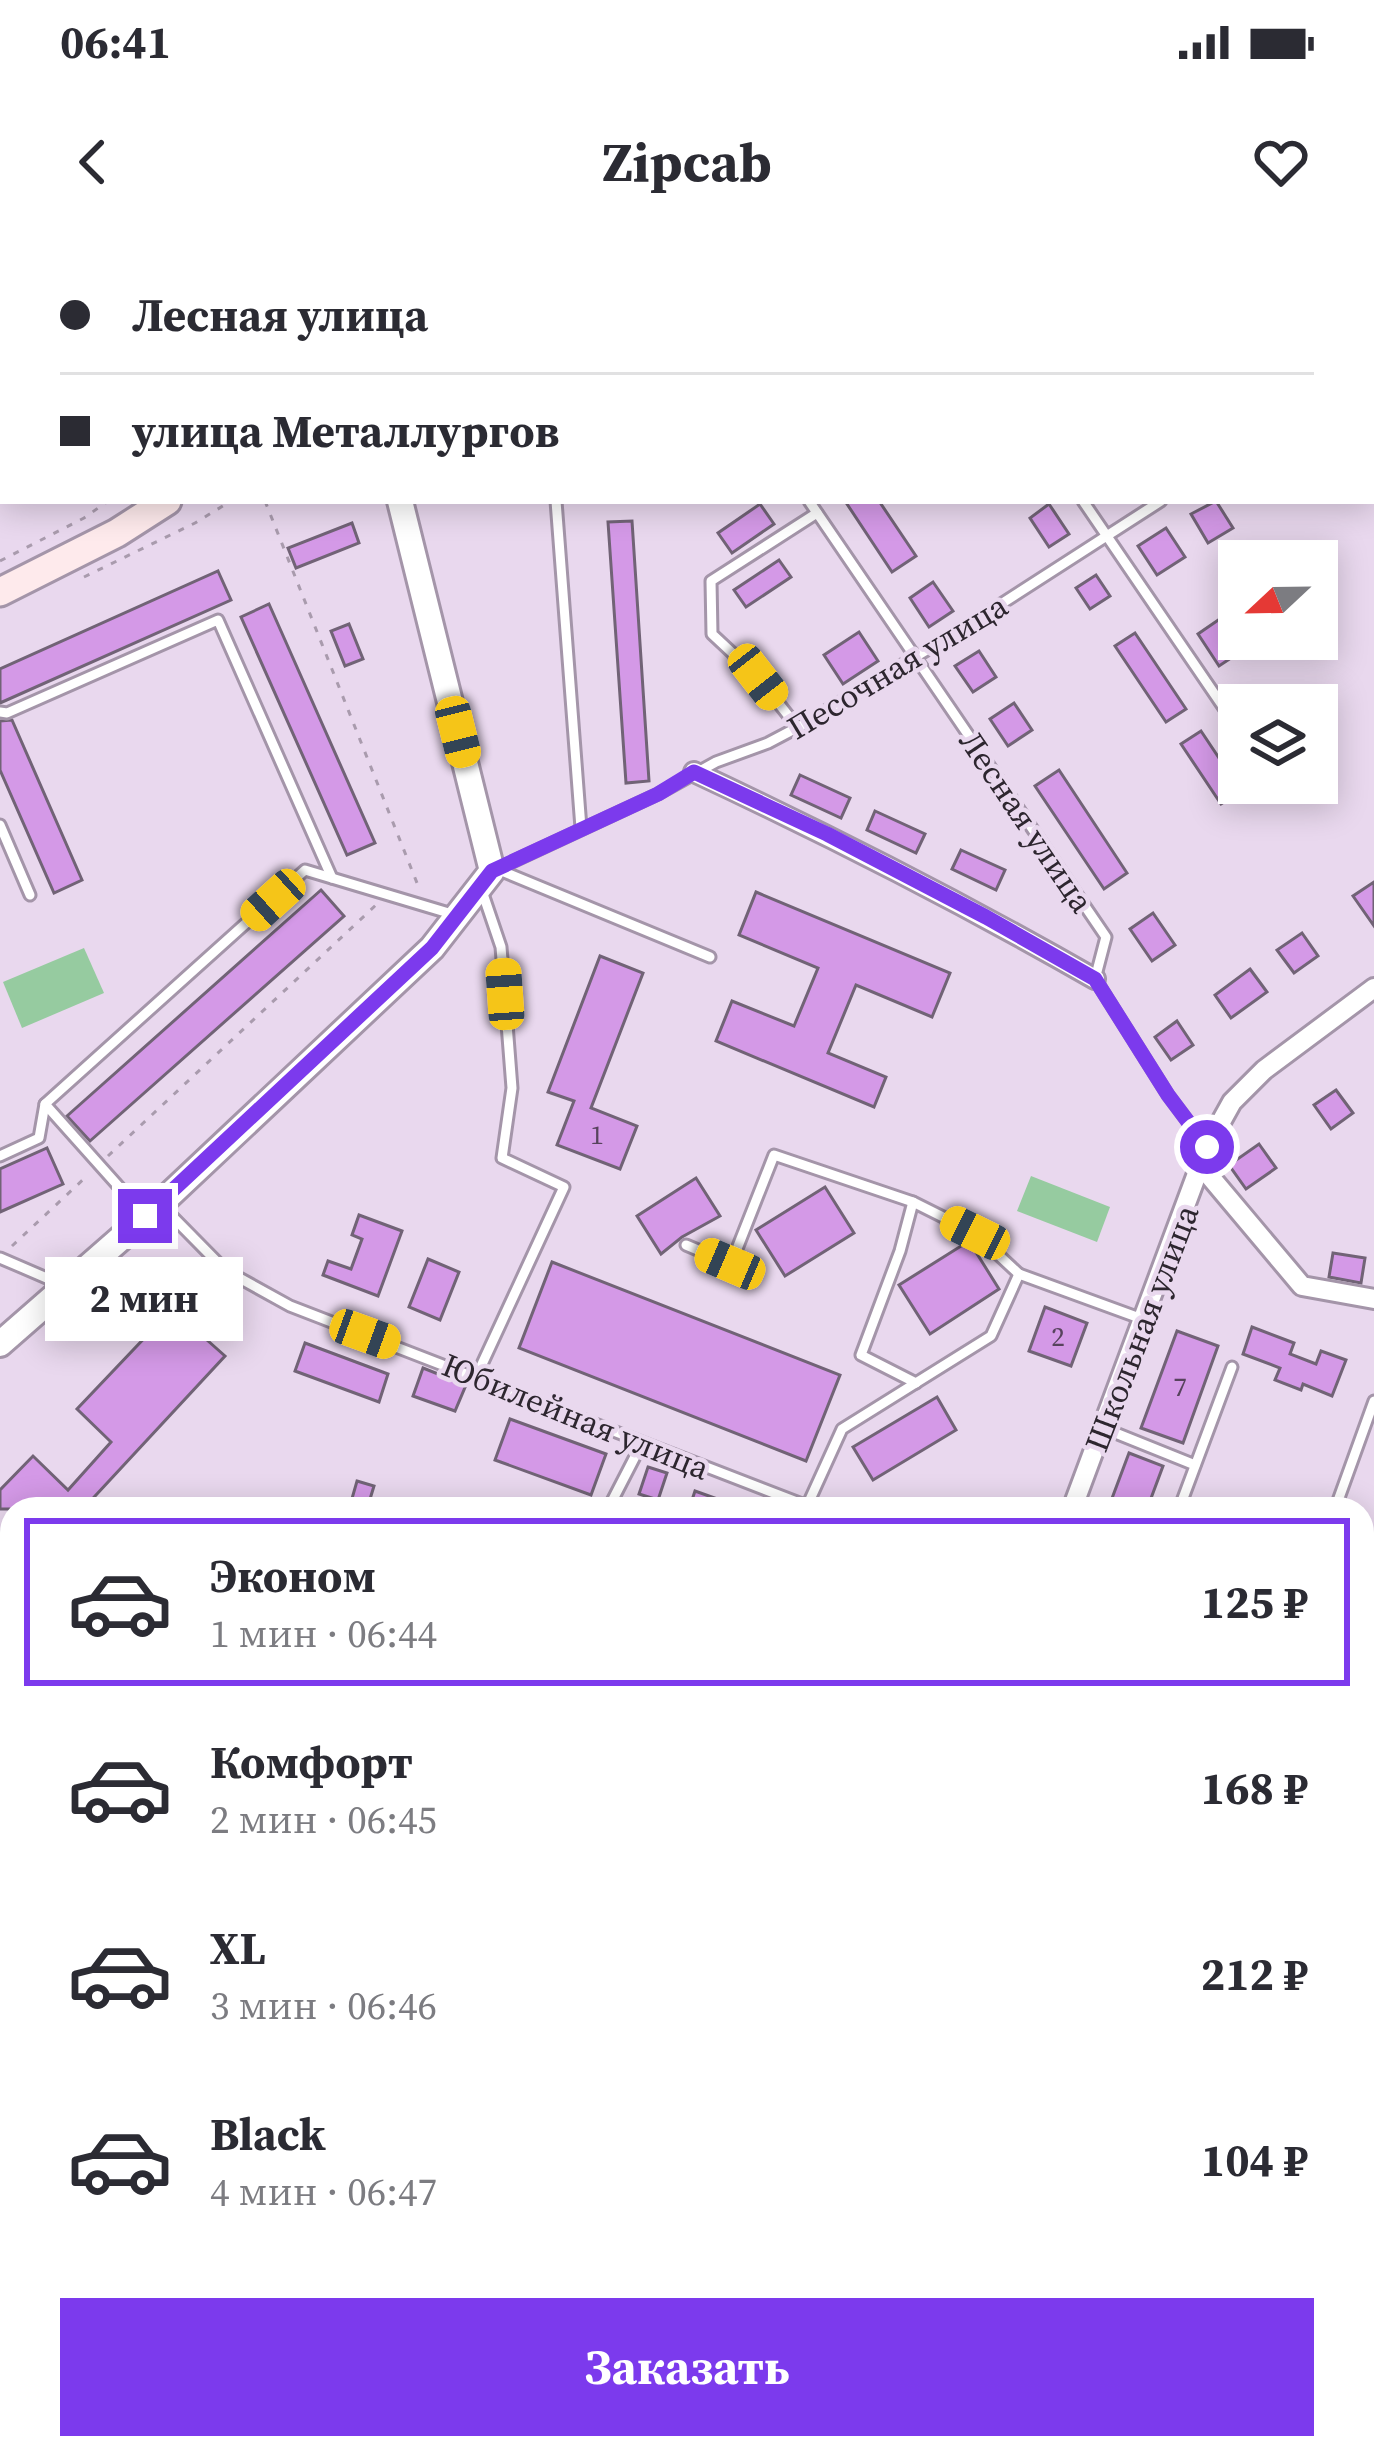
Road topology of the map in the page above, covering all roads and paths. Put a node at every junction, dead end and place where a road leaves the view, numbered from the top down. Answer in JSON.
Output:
{"nodes":[{"id":1,"x":104,"y":504,"type":"edge"},
{"id":2,"x":162,"y":504,"type":"edge"},
{"id":3,"x":226,"y":504,"type":"edge"},
{"id":4,"x":266,"y":504,"type":"edge"},
{"id":5,"x":401,"y":504,"type":"edge"},
{"id":6,"x":556,"y":504,"type":"edge"},
{"id":7,"x":811,"y":504,"type":"edge"},
{"id":8,"x":1085,"y":504,"type":"edge"},
{"id":9,"x":1156,"y":504,"type":"edge"},
{"id":10,"x":817,"y":512,"type":"junction"},
{"id":11,"x":1107,"y":536,"type":"junction"},
{"id":12,"x":0,"y":561,"type":"edge"},
{"id":13,"x":78,"y":580,"type":"dead end"},
{"id":14,"x":0,"y":592,"type":"edge"},
{"id":15,"x":915,"y":657,"type":"junction"},
{"id":16,"x":1218,"y":699,"type":"edge"},
{"id":17,"x":0,"y":712,"type":"edge"},
{"id":18,"x":797,"y":728,"type":"junction"},
{"id":19,"x":694,"y":772,"type":"junction"},
{"id":20,"x":0,"y":825,"type":"edge"},
{"id":21,"x":581,"y":829,"type":"junction"},
{"id":22,"x":490,"y":875,"type":"junction"},
{"id":23,"x":332,"y":878,"type":"junction"},
{"id":24,"x":387,"y":894,"type":"junction"},
{"id":25,"x":30,"y":895,"type":"dead end"},
{"id":26,"x":426,"y":906,"type":"junction"},
{"id":27,"x":458,"y":916,"type":"junction"},
{"id":28,"x":710,"y":957,"type":"dead end"},
{"id":29,"x":1095,"y":979,"type":"junction"},
{"id":30,"x":1374,"y":988,"type":"edge"},
{"id":31,"x":45,"y":1104,"type":"junction"},
{"id":32,"x":0,"y":1156,"type":"edge"},
{"id":33,"x":1204,"y":1157,"type":"junction"},
{"id":34,"x":99,"y":1165,"type":"junction"},
{"id":35,"x":913,"y":1202,"type":"junction"},
{"id":36,"x":153,"y":1210,"type":"junction"},
{"id":37,"x":686,"y":1245,"type":"dead end"},
{"id":38,"x":0,"y":1257,"type":"edge"},
{"id":39,"x":1019,"y":1274,"type":"junction"},
{"id":40,"x":68,"y":1287,"type":"junction"},
{"id":41,"x":1374,"y":1299,"type":"edge"},
{"id":42,"x":1145,"y":1320,"type":"junction"},
{"id":43,"x":0,"y":1344,"type":"edge"},
{"id":44,"x":1232,"y":1367,"type":"dead end"},
{"id":45,"x":476,"y":1375,"type":"junction"},
{"id":46,"x":916,"y":1383,"type":"junction"},
{"id":47,"x":1374,"y":1401,"type":"edge"},
{"id":48,"x":1103,"y":1428,"type":"junction"},
{"id":49,"x":642,"y":1443,"type":"junction"},
{"id":50,"x":1195,"y":1465,"type":"junction"},
{"id":51,"x":614,"y":1497,"type":"edge"},
{"id":52,"x":782,"y":1497,"type":"edge"},
{"id":53,"x":815,"y":1497,"type":"edge"},
{"id":54,"x":1077,"y":1497,"type":"edge"},
{"id":55,"x":1183,"y":1497,"type":"edge"},
{"id":56,"x":1339,"y":1497,"type":"edge"}],
"edges":[{"from":1,"to":12,"type":"path"},
{"from":2,"to":14,"type":"main road"},
{"from":3,"to":13,"type":"path"},
{"from":4,"to":26,"type":"path"},
{"from":5,"to":22,"type":"street"},
{"from":6,"to":21,"type":"lane"},
{"from":7,"to":10,"type":"lane","name":"Лесная улица"},
{"from":8,"to":11,"type":"lane"},
{"from":9,"to":11,"type":"lane","name":"Песочная улица"},
{"from":10,"to":15,"type":"lane","name":"Лесная улица"},
{"from":10,"to":18,"type":"lane"},
{"from":11,"to":15,"type":"lane","name":"Песочная улица"},
{"from":11,"to":16,"type":"lane"},
{"from":15,"to":18,"type":"lane","name":"Песочная улица"},
{"from":15,"to":29,"type":"lane","name":"Лесная улица"},
{"from":17,"to":23,"type":"lane"},
{"from":18,"to":19,"type":"lane","name":"Песочная улица"},
{"from":19,"to":21,"type":"lane","name":"Песочная улица"},
{"from":19,"to":29,"type":"street"},
{"from":20,"to":25,"type":"lane"},
{"from":21,"to":22,"type":"lane","name":"Песочная улица"},
{"from":22,"to":27,"type":"street"},
{"from":22,"to":28,"type":"lane"},
{"from":22,"to":45,"type":"lane"},
{"from":23,"to":24,"type":"lane"},
{"from":23,"to":31,"type":"lane"},
{"from":24,"to":26,"type":"lane"},
{"from":24,"to":34,"type":"path"},
{"from":26,"to":27,"type":"lane"},
{"from":27,"to":36,"type":"street"},
{"from":29,"to":33,"type":"lane"},
{"from":30,"to":33,"type":"street","name":"Школьная улица"},
{"from":31,"to":32,"type":"lane"},
{"from":31,"to":34,"type":"lane","name":"Юбилейная улица"},
{"from":33,"to":41,"type":"street"},
{"from":33,"to":42,"type":"street","name":"Школьная улица"},
{"from":34,"to":36,"type":"lane","name":"Юбилейная улица"},
{"from":34,"to":38,"type":"path"},
{"from":35,"to":37,"type":"lane"},
{"from":35,"to":39,"type":"lane"},
{"from":35,"to":46,"type":"lane"},
{"from":36,"to":40,"type":"street"},
{"from":36,"to":45,"type":"lane","name":"Юбилейная улица"},
{"from":38,"to":40,"type":"lane"},
{"from":39,"to":42,"type":"lane"},
{"from":39,"to":46,"type":"lane"},
{"from":40,"to":43,"type":"street"},
{"from":42,"to":48,"type":"street","name":"Школьная улица"},
{"from":44,"to":50,"type":"lane"},
{"from":45,"to":49,"type":"lane","name":"Юбилейная улица"},
{"from":46,"to":53,"type":"lane"},
{"from":47,"to":56,"type":"lane"},
{"from":48,"to":50,"type":"lane"},
{"from":48,"to":54,"type":"street","name":"Школьная улица"},
{"from":49,"to":51,"type":"lane"},
{"from":49,"to":52,"type":"lane","name":"Юбилейная улица"},
{"from":50,"to":55,"type":"lane"}]}
